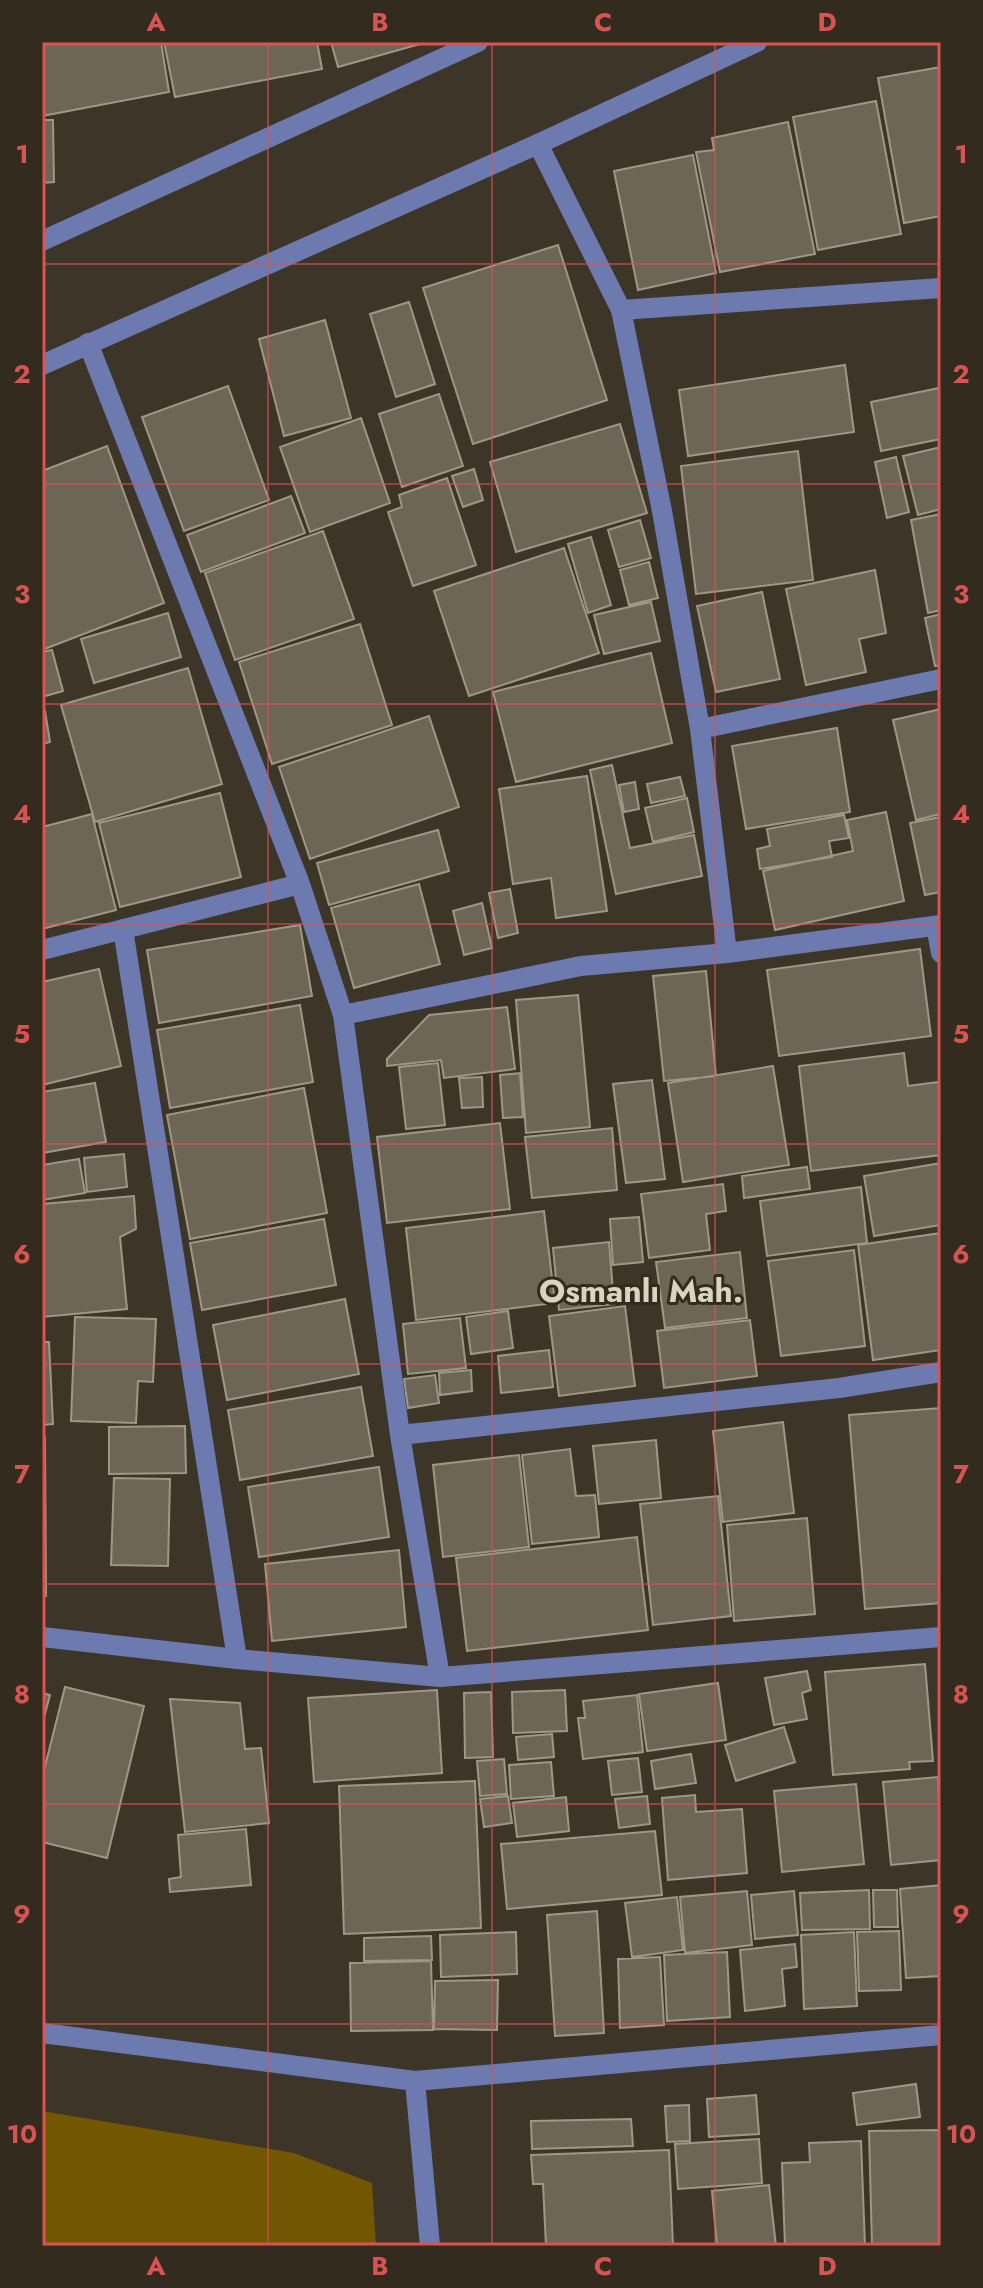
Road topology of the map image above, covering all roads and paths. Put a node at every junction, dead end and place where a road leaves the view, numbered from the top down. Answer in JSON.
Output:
{"nodes":[{"id":1,"x":478,"y":42,"type":"edge"},
{"id":2,"x":757,"y":42,"type":"edge"},
{"id":3,"x":538,"y":144,"type":"junction"},
{"id":4,"x":42,"y":241,"type":"edge"},
{"id":5,"x":941,"y":288,"type":"edge"},
{"id":6,"x":621,"y":310,"type":"junction"},
{"id":7,"x":88,"y":343,"type":"junction"},
{"id":8,"x":42,"y":365,"type":"edge"},
{"id":9,"x":941,"y":679,"type":"edge"},
{"id":10,"x":700,"y":729,"type":"junction"},
{"id":11,"x":300,"y":884,"type":"junction"},
{"id":12,"x":938,"y":926,"type":"edge"},
{"id":13,"x":123,"y":929,"type":"junction"},
{"id":14,"x":42,"y":950,"type":"edge"},
{"id":15,"x":727,"y":953,"type":"junction"},
{"id":16,"x":941,"y":953,"type":"edge"},
{"id":17,"x":343,"y":1015,"type":"junction"},
{"id":18,"x":941,"y":1372,"type":"edge"},
{"id":19,"x":400,"y":1435,"type":"junction"},
{"id":20,"x":42,"y":1637,"type":"edge"},
{"id":21,"x":941,"y":1637,"type":"edge"},
{"id":22,"x":237,"y":1659,"type":"junction"},
{"id":23,"x":440,"y":1677,"type":"junction"},
{"id":24,"x":42,"y":2033,"type":"edge"},
{"id":25,"x":941,"y":2035,"type":"edge"},
{"id":26,"x":415,"y":2081,"type":"junction"},
{"id":27,"x":430,"y":2246,"type":"edge"}],
"edges":[{"from":1,"to":4,"type":"street"},
{"from":2,"to":3,"type":"street"},
{"from":3,"to":6,"type":"street"},
{"from":3,"to":7,"type":"street"},
{"from":5,"to":6,"type":"street"},
{"from":6,"to":10,"type":"street"},
{"from":7,"to":8,"type":"street"},
{"from":7,"to":11,"type":"street"},
{"from":9,"to":10,"type":"street"},
{"from":10,"to":15,"type":"street"},
{"from":11,"to":13,"type":"street"},
{"from":11,"to":17,"type":"street"},
{"from":12,"to":15,"type":"street"},
{"from":12,"to":16,"type":"street"},
{"from":13,"to":14,"type":"street"},
{"from":13,"to":22,"type":"street"},
{"from":15,"to":17,"type":"street"},
{"from":17,"to":19,"type":"street"},
{"from":18,"to":19,"type":"street"},
{"from":19,"to":23,"type":"street"},
{"from":20,"to":22,"type":"street"},
{"from":21,"to":23,"type":"street"},
{"from":22,"to":23,"type":"street"},
{"from":24,"to":26,"type":"street"},
{"from":25,"to":26,"type":"street"},
{"from":26,"to":27,"type":"street"}]}
